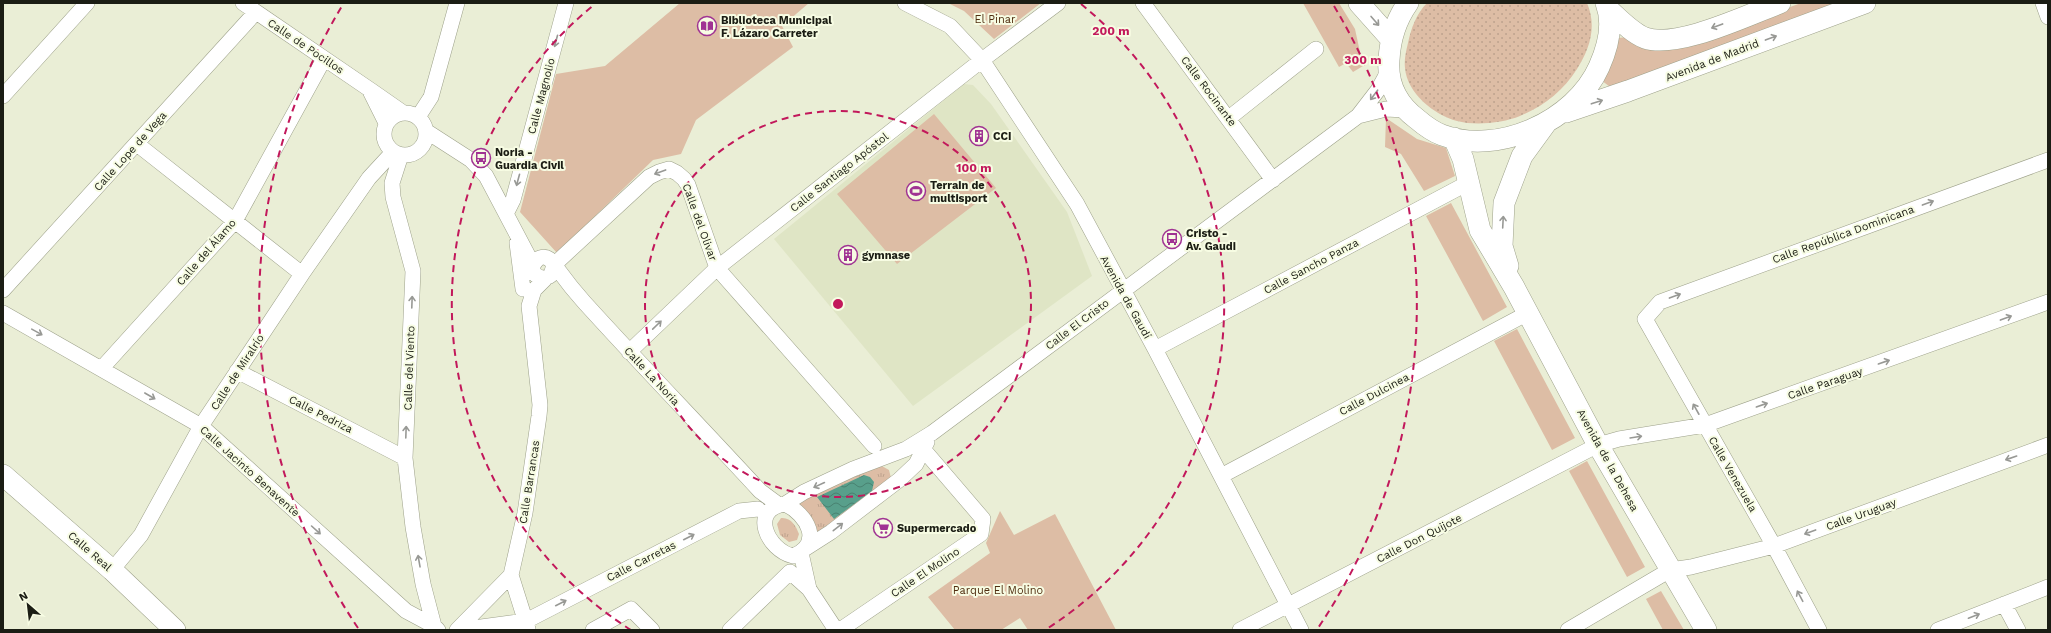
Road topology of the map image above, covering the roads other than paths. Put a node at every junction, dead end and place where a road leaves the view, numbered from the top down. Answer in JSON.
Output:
{"nodes":[{"id":1,"x":87,"y":3,"type":"edge"},
{"id":2,"x":244,"y":3,"type":"edge"},
{"id":3,"x":457,"y":3,"type":"edge"},
{"id":4,"x":566,"y":3,"type":"edge"},
{"id":5,"x":905,"y":3,"type":"edge"},
{"id":6,"x":1058,"y":3,"type":"edge"},
{"id":7,"x":1143,"y":3,"type":"edge"},
{"id":8,"x":1359,"y":3,"type":"edge"},
{"id":9,"x":1408,"y":3,"type":"edge"},
{"id":10,"x":1780,"y":3,"type":"edge"},
{"id":11,"x":1864,"y":3,"type":"edge"},
{"id":12,"x":2043,"y":3,"type":"edge"},
{"id":13,"x":1607,"y":6,"type":"edge"},
{"id":14,"x":256,"y":12,"type":"junction"},
{"id":15,"x":2048,"y":17,"type":"edge"},
{"id":16,"x":1391,"y":39,"type":"junction"},
{"id":17,"x":1316,"y":49,"type":"dead end"},
{"id":18,"x":324,"y":59,"type":"junction"},
{"id":19,"x":982,"y":60,"type":"junction"},
{"id":20,"x":1388,"y":72,"type":"junction"},
{"id":21,"x":369,"y":89,"type":"junction"},
{"id":22,"x":3,"y":96,"type":"edge"},
{"id":23,"x":1405,"y":110,"type":"junction"},
{"id":24,"x":402,"y":112,"type":"junction"},
{"id":25,"x":418,"y":116,"type":"junction"},
{"id":26,"x":1358,"y":116,"type":"junction"},
{"id":27,"x":1553,"y":117,"type":"junction"},
{"id":28,"x":1229,"y":118,"type":"junction"},
{"id":29,"x":386,"y":123,"type":"junction"},
{"id":30,"x":426,"y":131,"type":"junction"},
{"id":31,"x":1454,"y":138,"type":"junction"},
{"id":32,"x":137,"y":144,"type":"junction"},
{"id":33,"x":397,"y":154,"type":"junction"},
{"id":34,"x":2048,"y":160,"type":"edge"},
{"id":35,"x":369,"y":178,"type":"junction"},
{"id":36,"x":1273,"y":180,"type":"junction"},
{"id":37,"x":392,"y":183,"type":"junction"},
{"id":38,"x":1468,"y":183,"type":"junction"},
{"id":39,"x":507,"y":212,"type":"junction"},
{"id":40,"x":235,"y":221,"type":"junction"},
{"id":41,"x":515,"y":232,"type":"junction"},
{"id":42,"x":544,"y":268,"type":"junction"},
{"id":43,"x":717,"y":268,"type":"junction"},
{"id":44,"x":302,"y":274,"type":"junction"},
{"id":45,"x":1514,"y":288,"type":"junction"},
{"id":46,"x":523,"y":289,"type":"junction"},
{"id":47,"x":3,"y":290,"type":"edge"},
{"id":48,"x":1122,"y":291,"type":"junction"},
{"id":49,"x":2048,"y":302,"type":"edge"},
{"id":50,"x":529,"y":312,"type":"junction"},
{"id":51,"x":3,"y":313,"type":"edge"},
{"id":52,"x":1528,"y":313,"type":"junction"},
{"id":53,"x":1645,"y":319,"type":"joint"},
{"id":54,"x":1155,"y":349,"type":"junction"},
{"id":55,"x":629,"y":352,"type":"junction"},
{"id":56,"x":102,"y":368,"type":"junction"},
{"id":57,"x":237,"y":371,"type":"junction"},
{"id":58,"x":1705,"y":425,"type":"junction"},
{"id":59,"x":201,"y":426,"type":"junction"},
{"id":60,"x":932,"y":433,"type":"junction"},
{"id":61,"x":1598,"y":445,"type":"junction"},
{"id":62,"x":2048,"y":445,"type":"edge"},
{"id":63,"x":874,"y":446,"type":"junction"},
{"id":64,"x":923,"y":449,"type":"junction"},
{"id":65,"x":890,"y":456,"type":"junction"},
{"id":66,"x":405,"y":458,"type":"junction"},
{"id":67,"x":734,"y":463,"type":"junction"},
{"id":68,"x":853,"y":469,"type":"junction"},
{"id":69,"x":3,"y":475,"type":"edge"},
{"id":70,"x":1221,"y":476,"type":"junction"},
{"id":71,"x":899,"y":480,"type":"junction"},
{"id":72,"x":782,"y":504,"type":"junction"},
{"id":73,"x":761,"y":515,"type":"junction"},
{"id":74,"x":1774,"y":546,"type":"junction"},
{"id":75,"x":800,"y":552,"type":"junction"},
{"id":76,"x":112,"y":570,"type":"junction"},
{"id":77,"x":1670,"y":570,"type":"junction"},
{"id":78,"x":790,"y":572,"type":"junction"},
{"id":79,"x":511,"y":575,"type":"junction"},
{"id":80,"x":423,"y":584,"type":"junction"},
{"id":81,"x":2048,"y":587,"type":"edge"},
{"id":82,"x":810,"y":589,"type":"junction"},
{"id":83,"x":2004,"y":604,"type":"junction"},
{"id":84,"x":1288,"y":606,"type":"junction"},
{"id":85,"x":406,"y":611,"type":"junction"},
{"id":86,"x":527,"y":625,"type":"edge"},
{"id":87,"x":436,"y":628,"type":"edge"},
{"id":88,"x":176,"y":630,"type":"edge"},
{"id":89,"x":458,"y":630,"type":"edge"},
{"id":90,"x":593,"y":630,"type":"edge"},
{"id":91,"x":652,"y":630,"type":"edge"},
{"id":92,"x":730,"y":630,"type":"edge"},
{"id":93,"x":836,"y":630,"type":"edge"},
{"id":94,"x":840,"y":630,"type":"edge"},
{"id":95,"x":1240,"y":630,"type":"edge"},
{"id":96,"x":1301,"y":630,"type":"edge"},
{"id":97,"x":1568,"y":630,"type":"edge"},
{"id":98,"x":1706,"y":630,"type":"edge"},
{"id":99,"x":1819,"y":630,"type":"edge"},
{"id":100,"x":1938,"y":630,"type":"edge"},
{"id":101,"x":2018,"y":630,"type":"edge"}],
"edges":[{"from":1,"to":22,"type":"street"},
{"from":2,"to":14,"type":"street","name":"Calle de Pocillos"},
{"from":3,"to":25,"type":"street"},
{"from":4,"to":39,"type":"street","name":"Calle Magnolio","one_way":true},
{"from":5,"to":19,"type":"street","name":"Avenida de Gaudí"},
{"from":6,"to":19,"type":"street","name":"Calle Santiago Apóstol"},
{"from":7,"to":28,"type":"street","name":"Calle Rocinante"},
{"from":8,"to":16,"type":"street","one_way":true},
{"from":9,"to":16,"type":"street"},
{"from":10,"to":13,"type":"street","one_way":true},
{"from":27,"to":11,"type":"street","name":"Avenida de Madrid","one_way":true},
{"from":12,"to":15,"type":"street"},
{"from":13,"to":27,"type":"street"},
{"from":14,"to":18,"type":"street","name":"Calle de Pocillos"},
{"from":14,"to":32,"type":"street","name":"Calle Lope de Vega"},
{"from":16,"to":20,"type":"street"},
{"from":17,"to":28,"type":"street"},
{"from":18,"to":21,"type":"street","name":"Calle de Pocillos"},
{"from":18,"to":40,"type":"street","name":"Calle del Álamo"},
{"from":19,"to":43,"type":"street","name":"Calle Santiago Apóstol"},
{"from":19,"to":48,"type":"street","name":"Avenida de Gaudí"},
{"from":20,"to":23,"type":"street"},
{"from":20,"to":26,"type":"street","name":"Calle El Cristo","one_way":true},
{"from":21,"to":24,"type":"street","name":"Calle de Pocillos"},
{"from":21,"to":29,"type":"street","name":"Calle de Pocillos"},
{"from":23,"to":26,"type":"street","name":"Calle El Cristo"},
{"from":23,"to":31,"type":"street"},
{"from":24,"to":25,"type":"street"},
{"from":24,"to":29,"type":"street"},
{"from":25,"to":30,"type":"street"},
{"from":26,"to":36,"type":"street","name":"Calle El Cristo"},
{"from":27,"to":31,"type":"street"},
{"from":45,"to":27,"type":"street","name":"Avenida de la Dehesa","one_way":true},
{"from":28,"to":36,"type":"street","name":"Calle Rocinante"},
{"from":29,"to":33,"type":"street"},
{"from":30,"to":33,"type":"street"},
{"from":30,"to":39,"type":"street"},
{"from":31,"to":38,"type":"street","name":"Avenida de la Dehesa"},
{"from":32,"to":40,"type":"street"},
{"from":32,"to":47,"type":"street","name":"Calle Lope de Vega"},
{"from":33,"to":35,"type":"street","name":"Calle de Miralrío"},
{"from":33,"to":37,"type":"street","name":"Calle del Viento"},
{"from":53,"to":34,"type":"street","name":"Calle República Dominicana","one_way":true},
{"from":35,"to":37,"type":"street"},
{"from":35,"to":44,"type":"street","name":"Calle de Miralrío"},
{"from":36,"to":48,"type":"street","name":"Calle El Cristo"},
{"from":66,"to":37,"type":"street","name":"Calle del Viento","one_way":true},
{"from":38,"to":45,"type":"street","name":"Avenida de la Dehesa"},
{"from":38,"to":54,"type":"street","name":"Calle Sancho Panza"},
{"from":39,"to":41,"type":"street"},
{"from":39,"to":42,"type":"street"},
{"from":40,"to":44,"type":"street"},
{"from":40,"to":56,"type":"street","name":"Calle del Álamo"},
{"from":41,"to":42,"type":"street"},
{"from":41,"to":46,"type":"street","name":"Calle Barrancas"},
{"from":43,"to":42,"type":"street","name":"Calle del Olivar","one_way":true},
{"from":42,"to":46,"type":"street"},
{"from":42,"to":50,"type":"street","name":"Calle Barrancas"},
{"from":42,"to":55,"type":"street","name":"Calle La Noria"},
{"from":55,"to":43,"type":"street","name":"Calle Santiago Apóstol","one_way":true},
{"from":43,"to":63,"type":"street","name":"Calle del Olivar"},
{"from":44,"to":57,"type":"street","name":"Calle de Miralrío"},
{"from":45,"to":52,"type":"street","name":"Avenida de la Dehesa"},
{"from":46,"to":50,"type":"street","name":"Calle Barrancas"},
{"from":48,"to":54,"type":"street","name":"Avenida de Gaudí"},
{"from":48,"to":60,"type":"street","name":"Calle El Cristo"},
{"from":58,"to":49,"type":"street","name":"Calle Paraguay","one_way":true},
{"from":50,"to":79,"type":"street","name":"Calle Barrancas"},
{"from":51,"to":56,"type":"street","name":"Calle Jacinto Benavente","one_way":true},
{"from":52,"to":61,"type":"street","name":"Avenida de la Dehesa"},
{"from":52,"to":70,"type":"street","name":"Calle Dulcinea"},
{"from":58,"to":53,"type":"street","name":"Calle Venezuela","one_way":true},
{"from":54,"to":70,"type":"street","name":"Avenida de Gaudí"},
{"from":55,"to":67,"type":"street","name":"Calle La Noria"},
{"from":56,"to":59,"type":"street","name":"Calle Jacinto Benavente","one_way":true},
{"from":57,"to":59,"type":"street","name":"Calle de Miralrío"},
{"from":57,"to":66,"type":"street","name":"Calle Pedriza"},
{"from":61,"to":58,"type":"street","name":"Calle Paraguay","one_way":true},
{"from":58,"to":74,"type":"street","name":"Calle Venezuela"},
{"from":59,"to":76,"type":"street","name":"Calle de Miralrío"},
{"from":59,"to":85,"type":"street","name":"Calle Jacinto Benavente","one_way":true},
{"from":60,"to":64,"type":"street","name":"Calle El Cristo"},
{"from":60,"to":65,"type":"street","name":"Calle El Cristo"},
{"from":61,"to":77,"type":"street","name":"Avenida de la Dehesa"},
{"from":61,"to":84,"type":"street","name":"Calle Don Quijote"},
{"from":62,"to":74,"type":"street","name":"Calle Uruguay","one_way":true},
{"from":63,"to":65,"type":"street","name":"Calle del Olivar"},
{"from":63,"to":68,"type":"street"},
{"from":64,"to":71,"type":"street","name":"Calle El Cristo"},
{"from":64,"to":94,"type":"street","name":"Calle El Molino"},
{"from":65,"to":68,"type":"street","name":"Calle El Cristo"},
{"from":65,"to":71,"type":"street"},
{"from":80,"to":66,"type":"street","name":"Calle del Viento","one_way":true},
{"from":67,"to":72,"type":"street","name":"Calle La Noria"},
{"from":67,"to":73,"type":"street","name":"Calle La Noria"},
{"from":68,"to":72,"type":"street","name":"Calle El Cristo","one_way":true},
{"from":69,"to":76,"type":"street","name":"Calle Real"},
{"from":70,"to":84,"type":"street","name":"Avenida de Gaudí"},
{"from":75,"to":71,"type":"street","name":"Calle El Cristo","one_way":true},
{"from":72,"to":73,"type":"street"},
{"from":72,"to":75,"type":"street"},
{"from":73,"to":75,"type":"street"},
{"from":86,"to":73,"type":"street","name":"Calle Carretas","one_way":true},
{"from":74,"to":77,"type":"street","name":"Calle Uruguay"},
{"from":99,"to":74,"type":"street","name":"Calle Venezuela","one_way":true},
{"from":75,"to":78,"type":"street"},
{"from":75,"to":82,"type":"street"},
{"from":76,"to":88,"type":"street","name":"Calle Real"},
{"from":77,"to":97,"type":"street"},
{"from":77,"to":98,"type":"street","name":"Avenida de la Dehesa"},
{"from":78,"to":82,"type":"street"},
{"from":78,"to":92,"type":"street"},
{"from":79,"to":86,"type":"street"},
{"from":79,"to":89,"type":"street"},
{"from":80,"to":85,"type":"street"},
{"from":80,"to":87,"type":"street","name":"Calle del Viento"},
{"from":81,"to":83,"type":"street"},
{"from":82,"to":93,"type":"street"},
{"from":100,"to":83,"type":"street","one_way":true},
{"from":83,"to":101,"type":"street"},
{"from":84,"to":95,"type":"street","name":"Calle Don Quijote"},
{"from":84,"to":96,"type":"street","name":"Avenida de Gaudí"},
{"from":85,"to":87,"type":"street","name":"Calle Jacinto Benavente"},
{"from":86,"to":89,"type":"street","name":"Calle Carretas"},
{"from":90,"to":91,"type":"street"}]}
